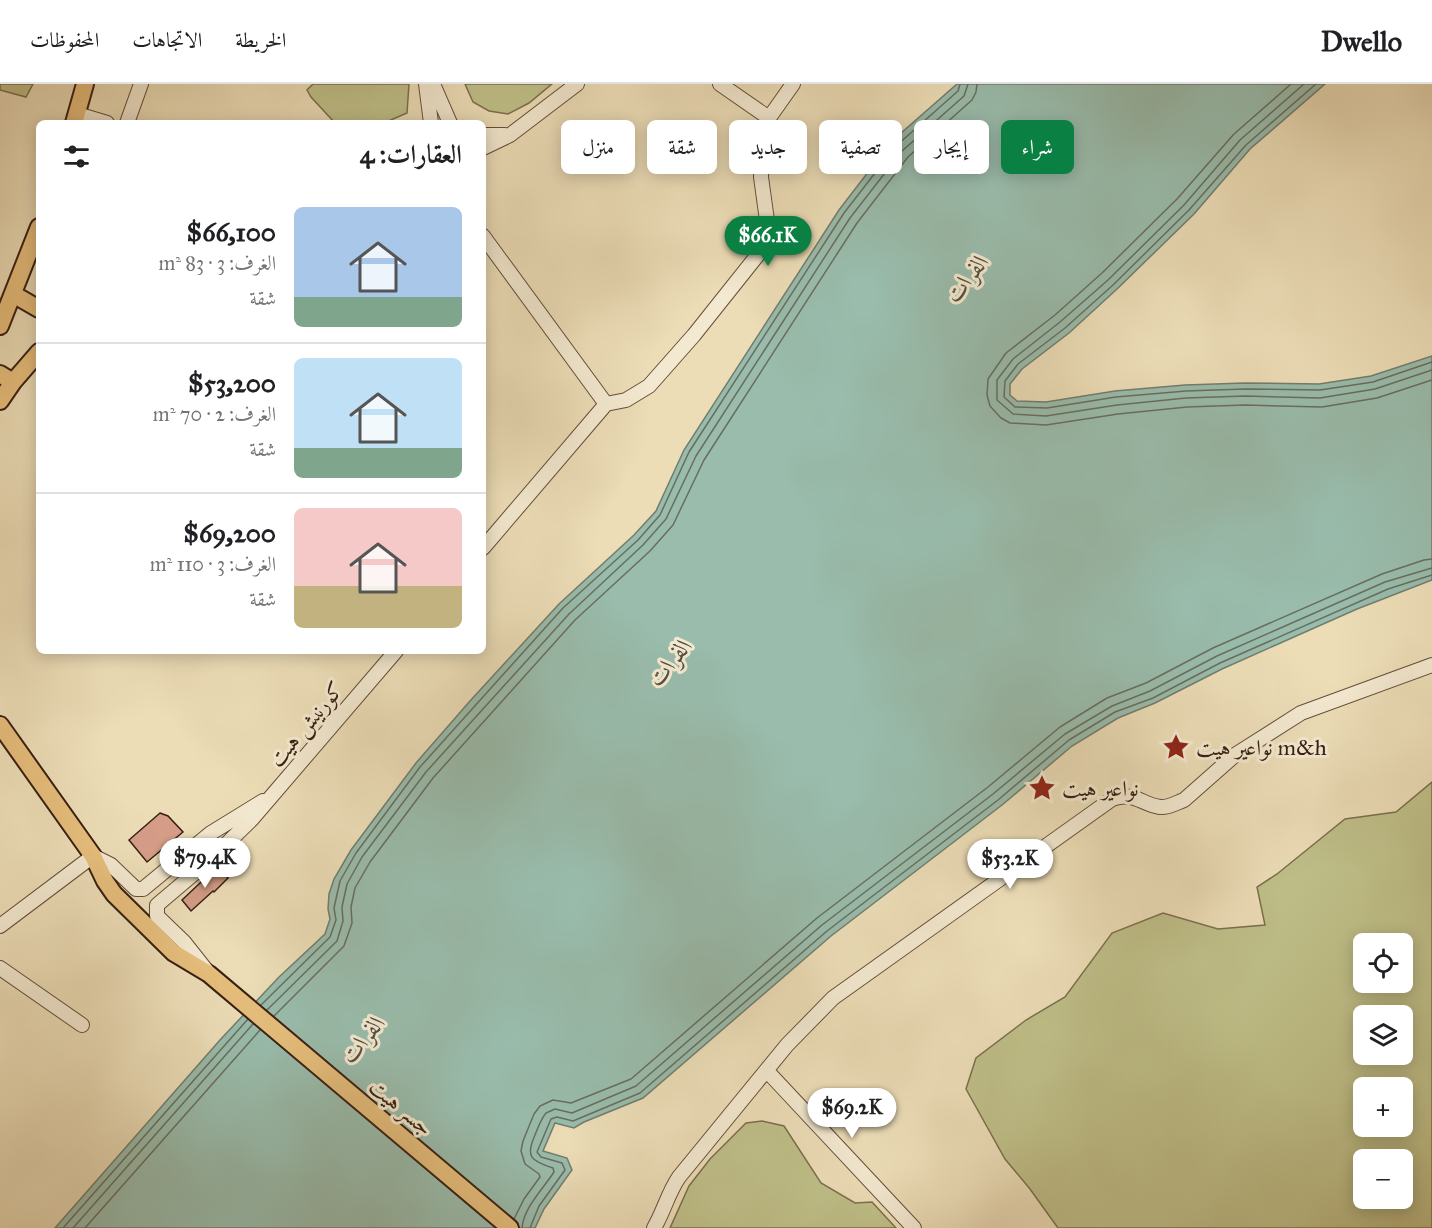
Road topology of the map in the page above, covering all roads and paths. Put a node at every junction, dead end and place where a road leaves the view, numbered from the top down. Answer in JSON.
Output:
{"nodes":[{"id":1,"x":85,"y":84,"type":"edge"},
{"id":2,"x":141,"y":84,"type":"edge"},
{"id":3,"x":426,"y":84,"type":"edge"},
{"id":4,"x":433,"y":84,"type":"edge"},
{"id":5,"x":577,"y":84,"type":"edge"},
{"id":6,"x":720,"y":84,"type":"edge"},
{"id":7,"x":793,"y":84,"type":"edge"},
{"id":8,"x":76,"y":118,"type":"edge"},
{"id":9,"x":769,"y":118,"type":"junction"},
{"id":10,"x":128,"y":120,"type":"edge"},
{"id":11,"x":431,"y":120,"type":"edge"},
{"id":12,"x":449,"y":120,"type":"edge"},
{"id":13,"x":486,"y":135,"type":"edge"},
{"id":14,"x":510,"y":135,"type":"junction"},
{"id":15,"x":486,"y":147,"type":"edge"},
{"id":16,"x":36,"y":234,"type":"edge"},
{"id":17,"x":486,"y":240,"type":"edge"},
{"id":18,"x":7,"y":303,"type":"edge"},
{"id":19,"x":36,"y":308,"type":"edge"},
{"id":20,"x":0,"y":326,"type":"edge"},
{"id":21,"x":36,"y":354,"type":"edge"},
{"id":22,"x":7,"y":378,"type":"edge"},
{"id":23,"x":0,"y":401,"type":"edge"},
{"id":24,"x":606,"y":404,"type":"junction"},
{"id":25,"x":486,"y":544,"type":"edge"},
{"id":26,"x":393,"y":654,"type":"edge"},
{"id":27,"x":1432,"y":665,"type":"edge"},
{"id":28,"x":0,"y":725,"type":"edge"},
{"id":29,"x":272,"y":796,"type":"junction"},
{"id":30,"x":93,"y":856,"type":"junction"},
{"id":31,"x":0,"y":926,"type":"edge"},
{"id":32,"x":0,"y":968,"type":"edge"},
{"id":33,"x":209,"y":974,"type":"junction"},
{"id":34,"x":82,"y":1025,"type":"dead end"},
{"id":35,"x":766,"y":1071,"type":"junction"},
{"id":36,"x":510,"y":1228,"type":"edge"},
{"id":37,"x":654,"y":1228,"type":"edge"},
{"id":38,"x":914,"y":1228,"type":"edge"}],
"edges":[{"from":1,"to":8,"type":"main road"},
{"from":2,"to":10,"type":"street"},
{"from":3,"to":11,"type":"street"},
{"from":4,"to":12,"type":"street"},
{"from":5,"to":14,"type":"street"},
{"from":6,"to":9,"type":"street"},
{"from":7,"to":9,"type":"street"},
{"from":9,"to":24,"type":"street"},
{"from":13,"to":14,"type":"street"},
{"from":14,"to":15,"type":"street"},
{"from":16,"to":18,"type":"main road"},
{"from":17,"to":24,"type":"street"},
{"from":18,"to":19,"type":"main road"},
{"from":18,"to":20,"type":"main road"},
{"from":21,"to":22,"type":"main road"},
{"from":22,"to":23,"type":"main road"},
{"from":24,"to":25,"type":"street"},
{"from":26,"to":29,"type":"street","name":"كورنيش هيت"},
{"from":27,"to":35,"type":"street"},
{"from":28,"to":30,"type":"main road","name":"جسر هيت"},
{"from":29,"to":30,"type":"street","name":"كورنيش هيت"},
{"from":29,"to":33,"type":"street","name":"كورنيش هيت"},
{"from":30,"to":31,"type":"street"},
{"from":30,"to":33,"type":"main road","name":"جسر هيت"},
{"from":32,"to":34,"type":"street"},
{"from":33,"to":36,"type":"main road","name":"جسر هيت"},
{"from":35,"to":37,"type":"street"},
{"from":35,"to":38,"type":"street"}]}
